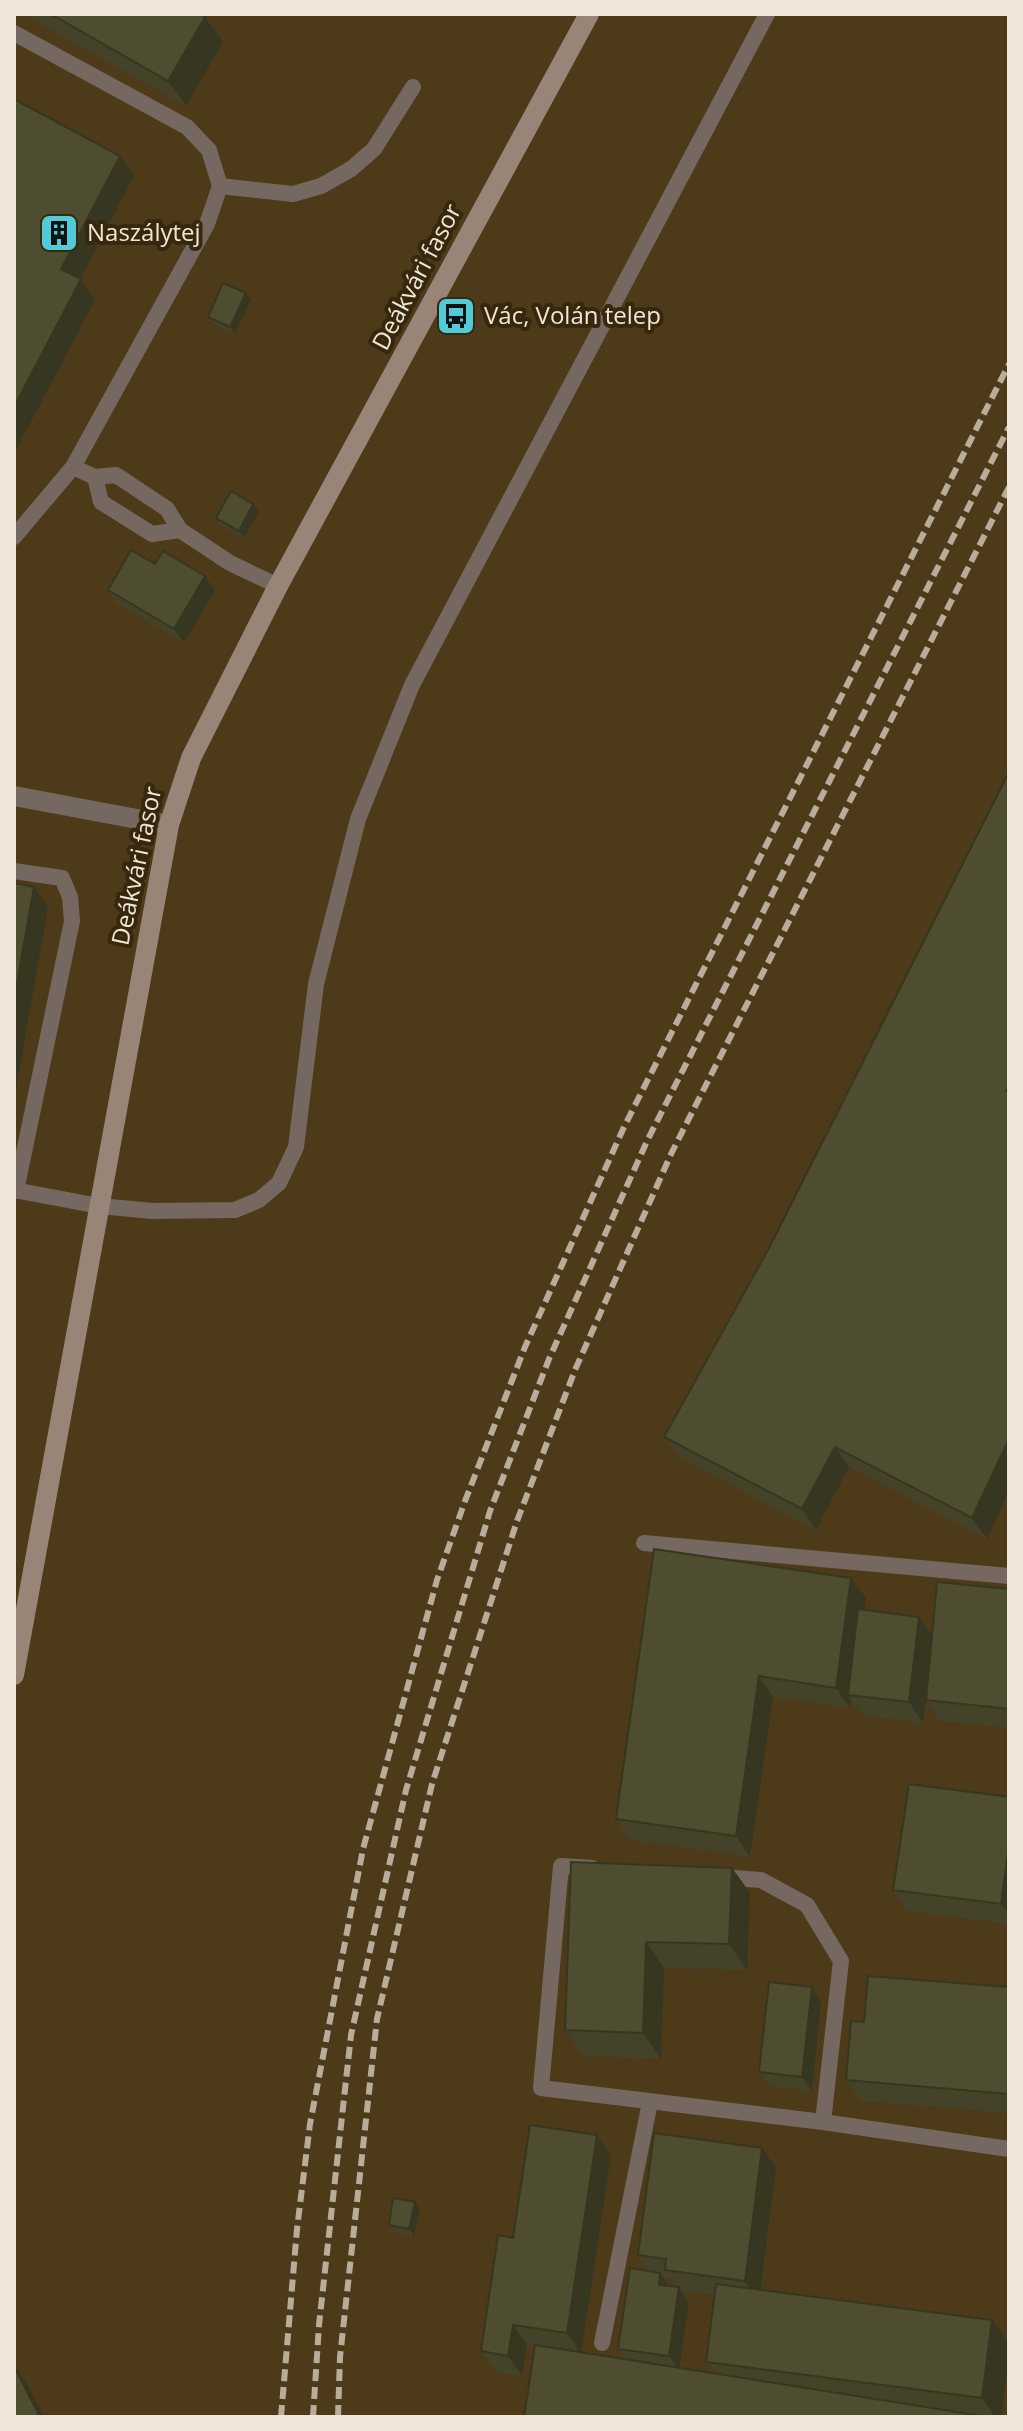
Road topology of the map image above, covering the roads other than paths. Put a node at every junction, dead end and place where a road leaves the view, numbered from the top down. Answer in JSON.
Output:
{"nodes":[{"id":1,"x":589,"y":14,"type":"edge"},
{"id":2,"x":767,"y":14,"type":"edge"},
{"id":3,"x":14,"y":33,"type":"edge"},
{"id":4,"x":413,"y":87,"type":"dead end"},
{"id":5,"x":220,"y":186,"type":"junction"},
{"id":6,"x":73,"y":467,"type":"junction"},
{"id":7,"x":95,"y":477,"type":"junction"},
{"id":8,"x":180,"y":530,"type":"junction"},
{"id":9,"x":14,"y":537,"type":"edge"},
{"id":10,"x":278,"y":586,"type":"junction"},
{"id":11,"x":14,"y":796,"type":"edge"},
{"id":12,"x":169,"y":825,"type":"junction"},
{"id":13,"x":14,"y":871,"type":"edge"},
{"id":14,"x":15,"y":1191,"type":"edge"},
{"id":15,"x":99,"y":1206,"type":"junction"},
{"id":16,"x":644,"y":1543,"type":"dead end"},
{"id":17,"x":1009,"y":1576,"type":"edge"},
{"id":18,"x":14,"y":1675,"type":"edge"},
{"id":19,"x":607,"y":1869,"type":"edge"},
{"id":20,"x":699,"y":1876,"type":"edge"},
{"id":21,"x":650,"y":2102,"type":"junction"},
{"id":22,"x":823,"y":2122,"type":"junction"},
{"id":23,"x":1009,"y":2149,"type":"edge"},
{"id":24,"x":602,"y":2343,"type":"dead end"}],
"edges":[{"from":1,"to":10,"type":"street","name":"Deákvári fasor"},
{"from":2,"to":15,"type":"lane"},
{"from":3,"to":5,"type":"lane"},
{"from":4,"to":5,"type":"lane"},
{"from":5,"to":6,"type":"lane"},
{"from":6,"to":7,"type":"lane"},
{"from":6,"to":9,"type":"lane"},
{"from":7,"to":8,"type":"lane"},
{"from":7,"to":8,"type":"lane"},
{"from":8,"to":10,"type":"lane"},
{"from":10,"to":12,"type":"street","name":"Deákvári fasor"},
{"from":11,"to":12,"type":"street"},
{"from":12,"to":15,"type":"street","name":"Deákvári fasor"},
{"from":13,"to":14,"type":"lane"},
{"from":14,"to":15,"type":"lane"},
{"from":15,"to":18,"type":"street","name":"Deákvári fasor"},
{"from":16,"to":17,"type":"lane"},
{"from":19,"to":21,"type":"lane"},
{"from":20,"to":22,"type":"lane"},
{"from":21,"to":22,"type":"lane"},
{"from":21,"to":24,"type":"lane"},
{"from":22,"to":23,"type":"lane"}]}
